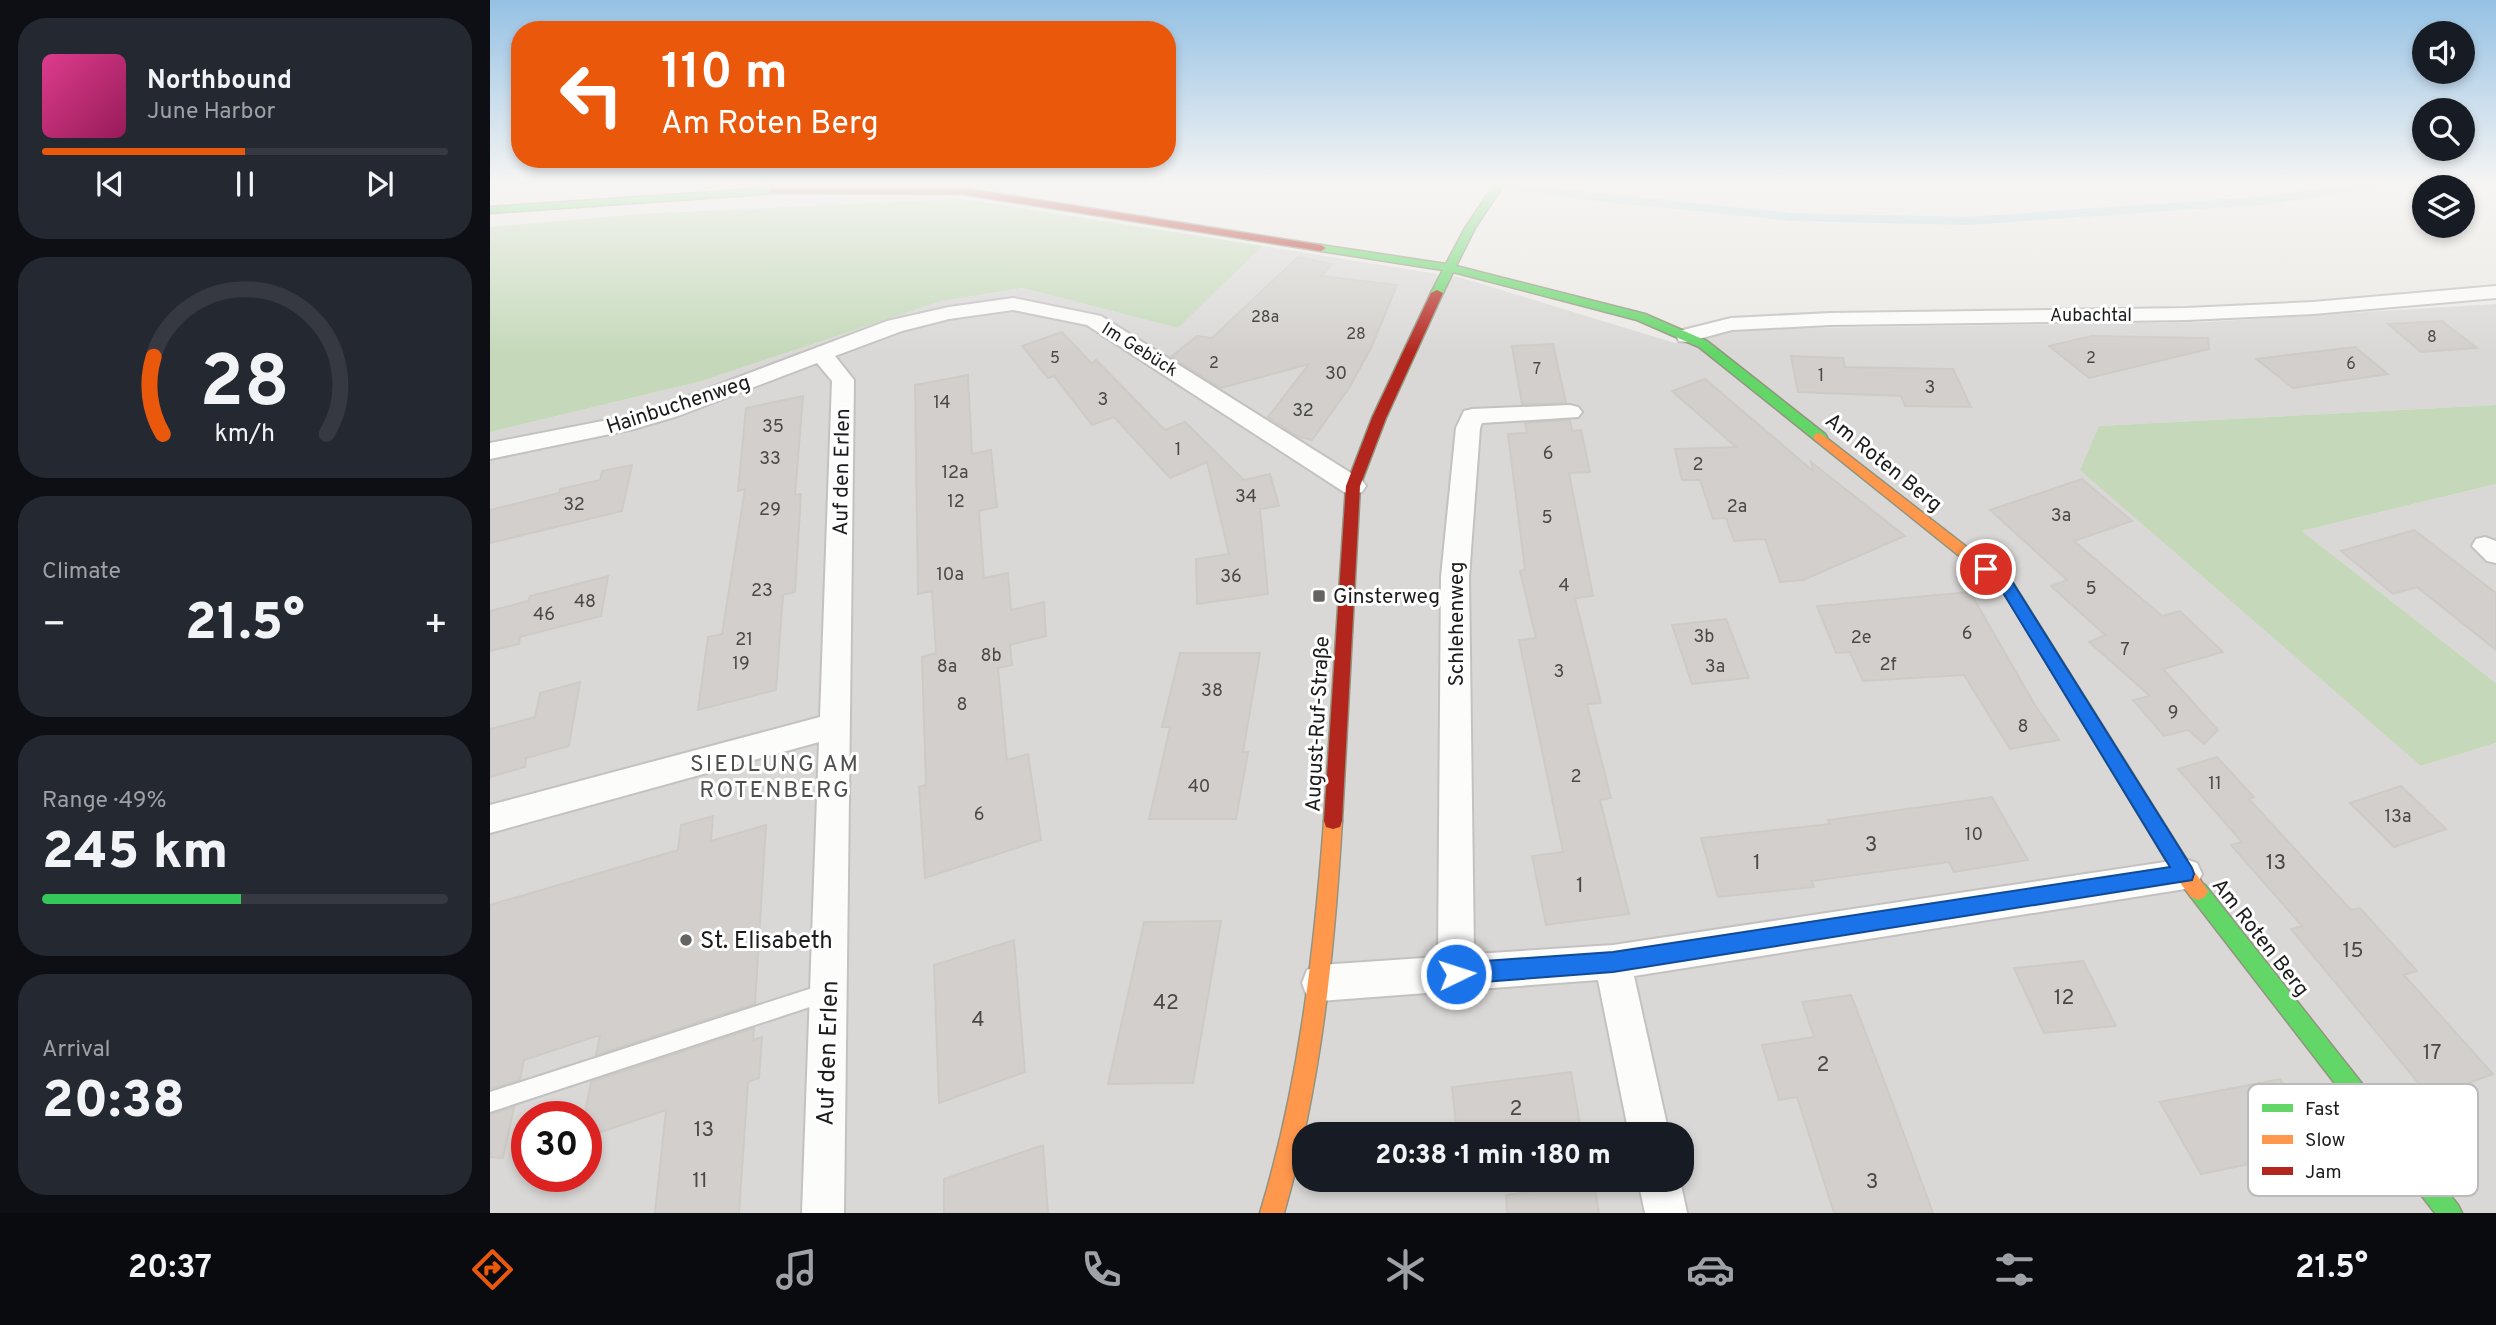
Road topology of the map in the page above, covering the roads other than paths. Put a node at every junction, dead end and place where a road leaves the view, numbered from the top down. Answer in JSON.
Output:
{"nodes":[{"id":1,"x":1269,"y":240,"type":"edge"},
{"id":2,"x":1463,"y":240,"type":"edge"},
{"id":3,"x":1449,"y":268,"type":"junction"},
{"id":4,"x":2496,"y":292,"type":"edge"},
{"id":5,"x":1687,"y":336,"type":"junction"},
{"id":6,"x":821,"y":354,"type":"junction"},
{"id":7,"x":1570,"y":412,"type":"dead end"},
{"id":8,"x":490,"y":451,"type":"edge"},
{"id":9,"x":1353,"y":485,"type":"junction"},
{"id":10,"x":836,"y":725,"type":"junction"},
{"id":11,"x":490,"y":818,"type":"edge"},
{"id":12,"x":2185,"y":874,"type":"junction"},
{"id":13,"x":1613,"y":962,"type":"junction"},
{"id":14,"x":1456,"y":974,"type":"junction"},
{"id":15,"x":1320,"y":983,"type":"junction"},
{"id":16,"x":829,"y":991,"type":"junction"},
{"id":17,"x":2349,"y":1084,"type":"edge"},
{"id":18,"x":490,"y":1102,"type":"edge"},
{"id":19,"x":1646,"y":1122,"type":"edge"},
{"id":20,"x":1662,"y":1192,"type":"edge"},
{"id":21,"x":2437,"y":1196,"type":"edge"},
{"id":22,"x":823,"y":1213,"type":"edge"},
{"id":23,"x":1272,"y":1213,"type":"edge"},
{"id":24,"x":1666,"y":1213,"type":"edge"},
{"id":25,"x":2450,"y":1213,"type":"edge"}],
"edges":[{"from":1,"to":3,"type":"street","name":"Am Roten Berg"},
{"from":2,"to":3,"type":"street","name":"August-Ruf-Straße"},
{"from":3,"to":5,"type":"street","name":"Am Roten Berg"},
{"from":3,"to":9,"type":"street","name":"August-Ruf-Straße"},
{"from":4,"to":5,"type":"street","name":"Aubachtal"},
{"from":5,"to":12,"type":"street","name":"Am Roten Berg"},
{"from":6,"to":8,"type":"street","name":"Hainbuchenweg"},
{"from":6,"to":9,"type":"street","name":"Im Gebück"},
{"from":6,"to":10,"type":"street","name":"Auf den Erlen"},
{"from":7,"to":14,"type":"street","name":"Schlehenweg"},
{"from":9,"to":15,"type":"street","name":"August-Ruf-Straße"},
{"from":10,"to":11,"type":"street"},
{"from":10,"to":16,"type":"street","name":"Auf den Erlen"},
{"from":12,"to":13,"type":"street"},
{"from":12,"to":17,"type":"street","name":"Am Roten Berg"},
{"from":13,"to":14,"type":"street"},
{"from":13,"to":19,"type":"street"},
{"from":14,"to":15,"type":"street"},
{"from":15,"to":23,"type":"street","name":"August-Ruf-Straße"},
{"from":16,"to":18,"type":"lane"},
{"from":16,"to":22,"type":"street","name":"Auf den Erlen"},
{"from":20,"to":24,"type":"street"},
{"from":21,"to":25,"type":"street","name":"Am Roten Berg"}]}
